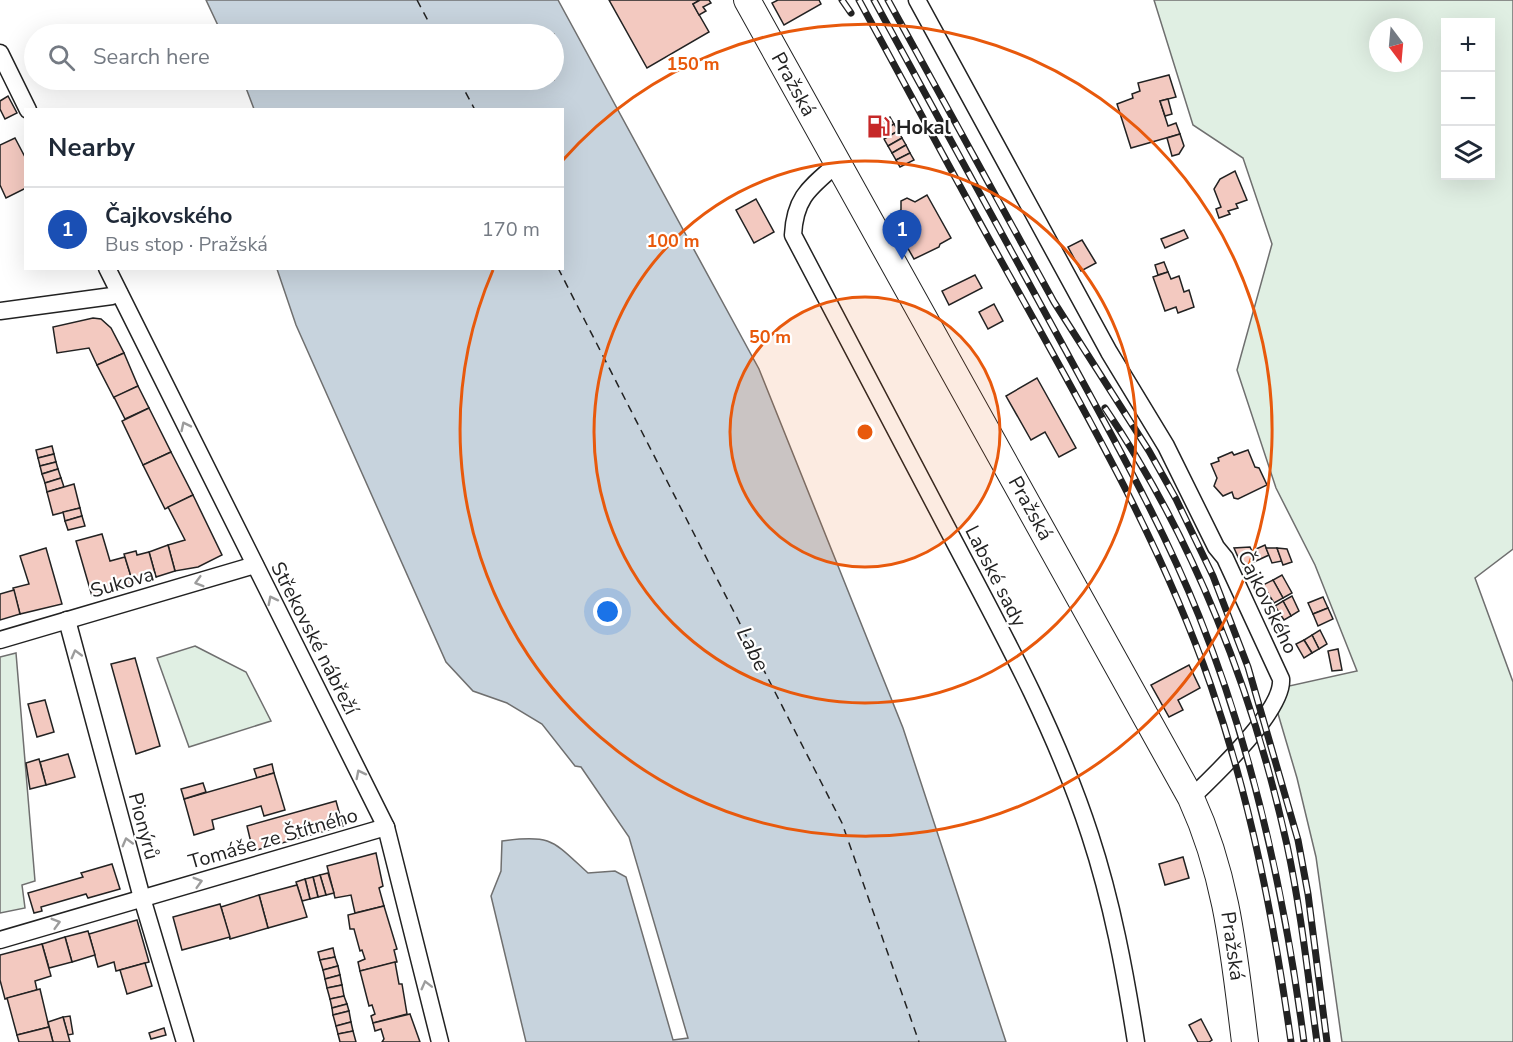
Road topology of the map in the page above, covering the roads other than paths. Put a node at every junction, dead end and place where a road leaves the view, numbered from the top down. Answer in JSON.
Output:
{"nodes":[{"id":1,"x":747,"y":0,"type":"edge"},
{"id":2,"x":917,"y":0,"type":"edge"},
{"id":3,"x":0,"y":52,"type":"edge"},
{"id":4,"x":27,"y":108,"type":"edge"},
{"id":5,"x":838,"y":163,"type":"junction"},
{"id":6,"x":108,"y":270,"type":"edge"},
{"id":7,"x":119,"y":293,"type":"junction"},
{"id":8,"x":0,"y":311,"type":"edge"},
{"id":9,"x":255,"y":565,"type":"junction"},
{"id":10,"x":67,"y":620,"type":"junction"},
{"id":11,"x":0,"y":640,"type":"edge"},
{"id":12,"x":1191,"y":798,"type":"junction"},
{"id":13,"x":386,"y":827,"type":"junction"},
{"id":14,"x":142,"y":898,"type":"junction"},
{"id":15,"x":0,"y":940,"type":"edge"},
{"id":16,"x":185,"y":1042,"type":"edge"},
{"id":17,"x":440,"y":1042,"type":"edge"},
{"id":18,"x":1136,"y":1042,"type":"edge"},
{"id":19,"x":1245,"y":1042,"type":"edge"}],
"edges":[{"from":1,"to":5,"type":"main road","name":"Pražská"},
{"from":2,"to":12,"type":"street","name":"Čajkovského"},
{"from":3,"to":4,"type":"street"},
{"from":5,"to":12,"type":"main road","name":"Pražská"},
{"from":5,"to":18,"type":"street","name":"Labské sady"},
{"from":6,"to":7,"type":"street","name":"Střekovské nábřeží"},
{"from":7,"to":8,"type":"street"},
{"from":9,"to":7,"type":"street","name":"Střekovské nábřeží","one_way":true},
{"from":9,"to":10,"type":"street","name":"Sukova","one_way":true},
{"from":13,"to":9,"type":"street","name":"Střekovské nábřeží","one_way":true},
{"from":10,"to":11,"type":"street","name":"Sukova"},
{"from":14,"to":10,"type":"street","name":"Pionýrů","one_way":true},
{"from":12,"to":19,"type":"main road","name":"Pražská"},
{"from":14,"to":13,"type":"street","name":"Tomáše ze Štítného","one_way":true},
{"from":17,"to":13,"type":"street","name":"Střekovské nábřeží","one_way":true},
{"from":15,"to":14,"type":"street","name":"Tomáše ze Štítného","one_way":true},
{"from":14,"to":16,"type":"street","name":"Pionýrů"}]}
